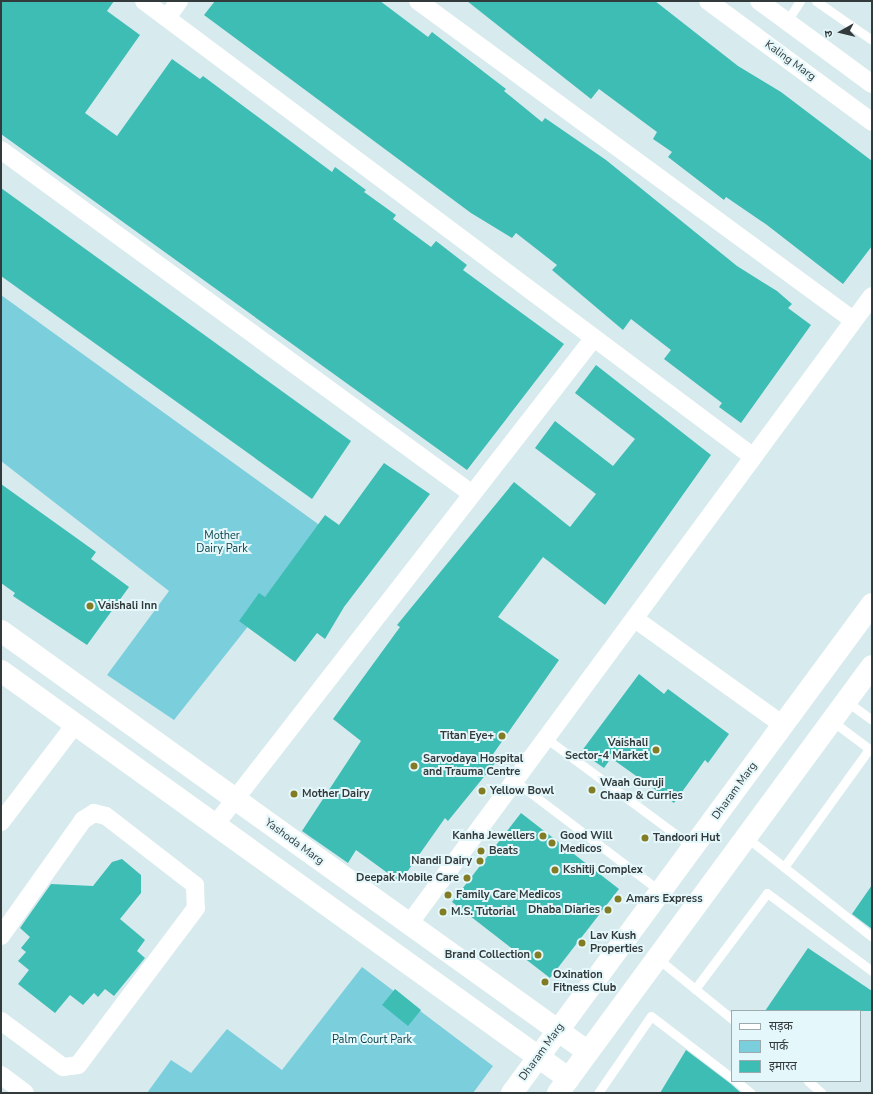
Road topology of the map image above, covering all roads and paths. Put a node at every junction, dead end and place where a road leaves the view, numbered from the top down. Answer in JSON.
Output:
{"nodes":[{"id":1,"x":144,"y":1,"type":"edge"},
{"id":2,"x":179,"y":1,"type":"edge"},
{"id":3,"x":418,"y":1,"type":"edge"},
{"id":4,"x":708,"y":1,"type":"edge"},
{"id":5,"x":759,"y":1,"type":"edge"},
{"id":6,"x":800,"y":1,"type":"edge"},
{"id":7,"x":816,"y":1,"type":"edge"},
{"id":8,"x":167,"y":18,"type":"junction"},
{"id":9,"x":787,"y":21,"type":"junction"},
{"id":10,"x":872,"y":40,"type":"edge"},
{"id":11,"x":872,"y":84,"type":"edge"},
{"id":12,"x":872,"y":122,"type":"edge"},
{"id":13,"x":1,"y":150,"type":"edge"},
{"id":14,"x":872,"y":296,"type":"edge"},
{"id":15,"x":853,"y":320,"type":"junction"},
{"id":16,"x":593,"y":339,"type":"junction"},
{"id":17,"x":752,"y":456,"type":"junction"},
{"id":18,"x":472,"y":494,"type":"junction"},
{"id":19,"x":872,"y":604,"type":"edge"},
{"id":20,"x":635,"y":619,"type":"junction"},
{"id":21,"x":1,"y":631,"type":"edge"},
{"id":22,"x":872,"y":666,"type":"edge"},
{"id":23,"x":1,"y":671,"type":"edge"},
{"id":24,"x":846,"y":700,"type":"junction"},
{"id":25,"x":872,"y":720,"type":"edge"},
{"id":26,"x":832,"y":721,"type":"junction"},
{"id":27,"x":783,"y":725,"type":"junction"},
{"id":28,"x":74,"y":726,"type":"junction"},
{"id":29,"x":547,"y":739,"type":"junction"},
{"id":30,"x":871,"y":750,"type":"edge"},
{"id":31,"x":515,"y":781,"type":"junction"},
{"id":32,"x":235,"y":799,"type":"junction"},
{"id":33,"x":1,"y":822,"type":"edge"},
{"id":34,"x":215,"y":825,"type":"junction"},
{"id":35,"x":746,"y":837,"type":"junction"},
{"id":36,"x":693,"y":847,"type":"junction"},
{"id":37,"x":784,"y":867,"type":"junction"},
{"id":38,"x":660,"y":891,"type":"junction"},
{"id":39,"x":409,"y":924,"type":"junction"},
{"id":40,"x":1,"y":936,"type":"edge"},
{"id":41,"x":872,"y":937,"type":"edge"},
{"id":42,"x":657,"y":958,"type":"junction"},
{"id":43,"x":872,"y":971,"type":"edge"},
{"id":44,"x":695,"y":989,"type":"junction"},
{"id":45,"x":731,"y":1018,"type":"edge"},
{"id":46,"x":1,"y":1021,"type":"edge"},
{"id":47,"x":558,"y":1031,"type":"junction"},
{"id":48,"x":588,"y":1052,"type":"junction"},
{"id":49,"x":538,"y":1057,"type":"junction"},
{"id":50,"x":1,"y":1075,"type":"edge"},
{"id":51,"x":731,"y":1077,"type":"edge"},
{"id":52,"x":737,"y":1082,"type":"edge"},
{"id":53,"x":809,"y":1082,"type":"edge"},
{"id":54,"x":564,"y":1086,"type":"edge"},
{"id":55,"x":25,"y":1093,"type":"edge"},
{"id":56,"x":512,"y":1093,"type":"edge"},
{"id":57,"x":598,"y":1093,"type":"edge"},
{"id":58,"x":751,"y":1093,"type":"edge"},
{"id":59,"x":822,"y":1093,"type":"edge"}],
"edges":[{"from":1,"to":8,"type":"street"},
{"from":2,"to":8,"type":"street"},
{"from":3,"to":15,"type":"street"},
{"from":4,"to":12,"type":"street","name":"Kaling Marg"},
{"from":5,"to":9,"type":"street"},
{"from":6,"to":9,"type":"lane"},
{"from":7,"to":10,"type":"lane"},
{"from":8,"to":16,"type":"street"},
{"from":9,"to":11,"type":"street"},
{"from":13,"to":18,"type":"street"},
{"from":14,"to":15,"type":"street"},
{"from":15,"to":17,"type":"street"},
{"from":16,"to":17,"type":"street"},
{"from":16,"to":18,"type":"street"},
{"from":17,"to":20,"type":"street"},
{"from":18,"to":32,"type":"street"},
{"from":19,"to":27,"type":"street","name":"Dharam Marg"},
{"from":20,"to":27,"type":"street"},
{"from":20,"to":29,"type":"street"},
{"from":21,"to":32,"type":"street","name":"Yashoda Marg"},
{"from":22,"to":24,"type":"street"},
{"from":23,"to":28,"type":"street"},
{"from":24,"to":25,"type":"lane"},
{"from":24,"to":26,"type":"street"},
{"from":26,"to":30,"type":"lane"},
{"from":26,"to":35,"type":"street"},
{"from":27,"to":36,"type":"street","name":"Dharam Marg"},
{"from":28,"to":33,"type":"street"},
{"from":28,"to":34,"type":"street"},
{"from":29,"to":31,"type":"street"},
{"from":29,"to":36,"type":"lane"},
{"from":30,"to":37,"type":"lane"},
{"from":31,"to":38,"type":"lane"},
{"from":31,"to":39,"type":"street"},
{"from":32,"to":34,"type":"street"},
{"from":32,"to":39,"type":"street","name":"Yashoda Marg"},
{"from":34,"to":49,"type":"street"},
{"from":35,"to":37,"type":"lane"},
{"from":35,"to":42,"type":"street"},
{"from":36,"to":38,"type":"street","name":"Dharam Marg"},
{"from":37,"to":41,"type":"lane"},
{"from":38,"to":47,"type":"street","name":"Dharam Marg"},
{"from":39,"to":47,"type":"street","name":"Yashoda Marg"},
{"from":40,"to":46,"type":"street"},
{"from":42,"to":44,"type":"lane"},
{"from":42,"to":48,"type":"street"},
{"from":43,"to":44,"type":"lane"},
{"from":44,"to":45,"type":"lane"},
{"from":47,"to":48,"type":"street","name":"Yashoda Marg"},
{"from":47,"to":49,"type":"street","name":"Dharam Marg"},
{"from":48,"to":54,"type":"street"},
{"from":49,"to":54,"type":"street"},
{"from":49,"to":56,"type":"street","name":"Dharam Marg"},
{"from":50,"to":55,"type":"street"},
{"from":51,"to":57,"type":"lane"},
{"from":52,"to":58,"type":"lane"},
{"from":53,"to":59,"type":"lane"}]}
